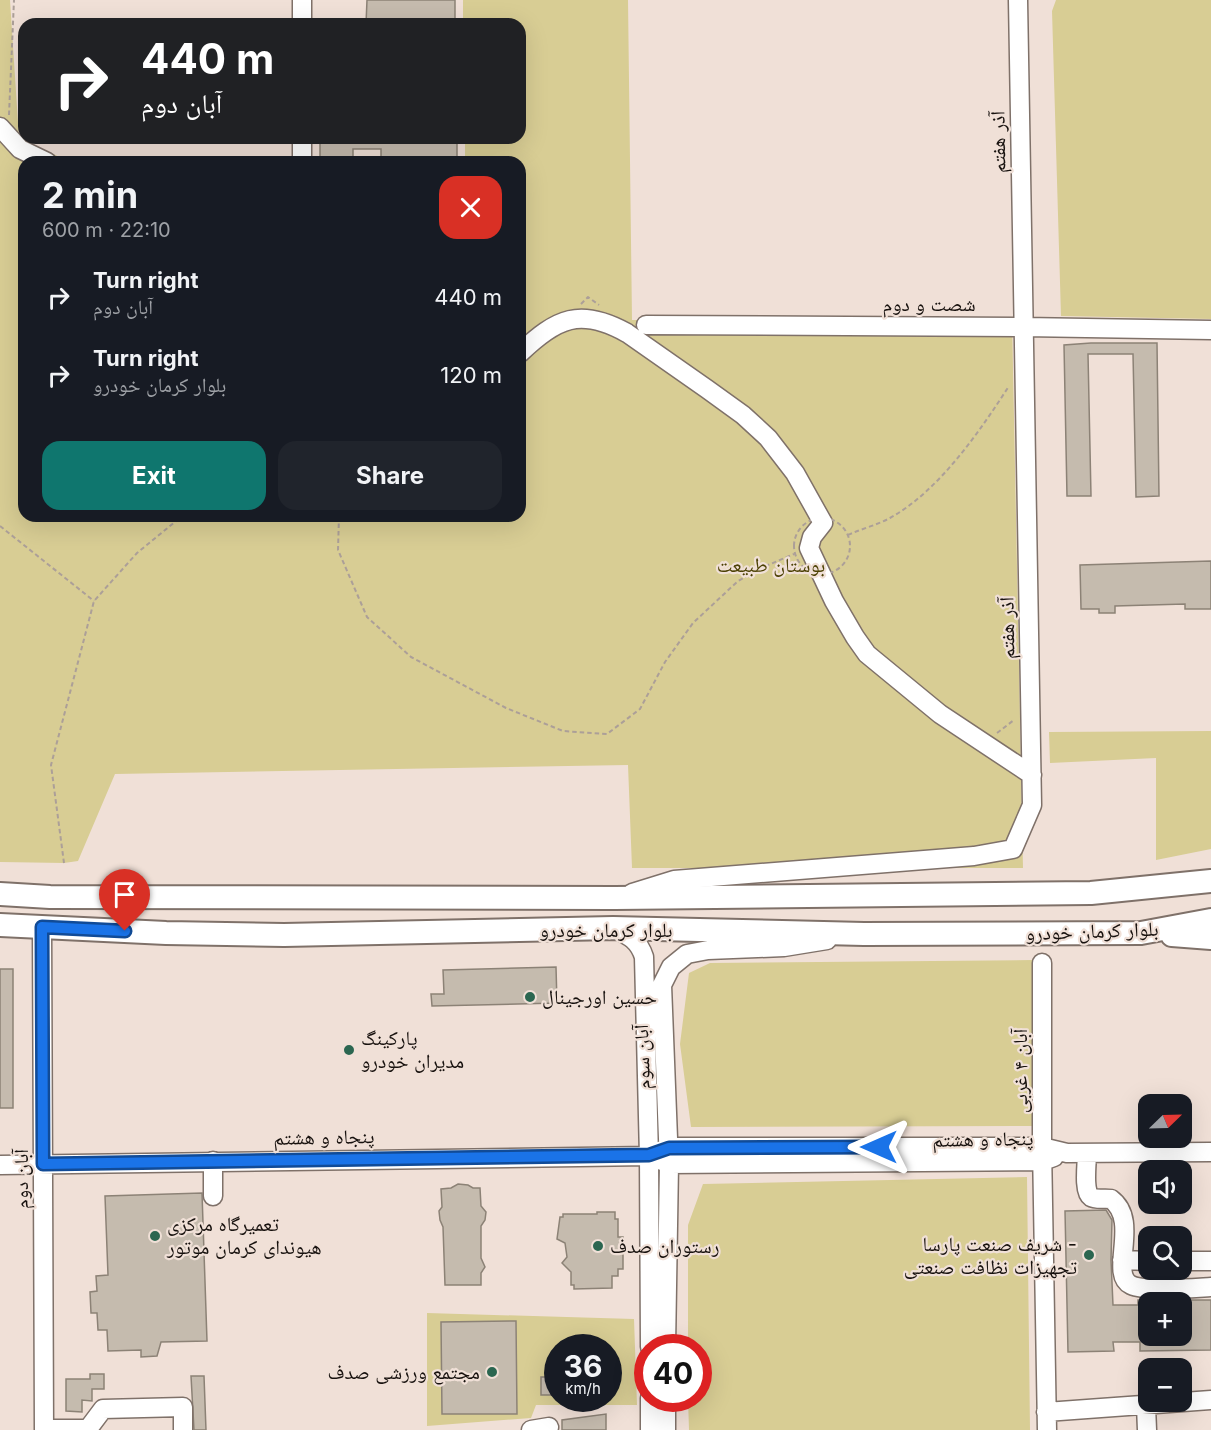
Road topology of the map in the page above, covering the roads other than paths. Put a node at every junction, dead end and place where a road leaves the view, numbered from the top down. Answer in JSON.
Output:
{"nodes":[{"id":1,"x":302,"y":0,"type":"edge"},
{"id":2,"x":1018,"y":0,"type":"edge"},
{"id":3,"x":302,"y":18,"type":"edge"},
{"id":4,"x":4,"y":123,"type":"edge"},
{"id":5,"x":35,"y":156,"type":"edge"},
{"id":6,"x":646,"y":325,"type":"dead end"},
{"id":7,"x":1024,"y":327,"type":"junction"},
{"id":8,"x":1211,"y":330,"type":"edge"},
{"id":9,"x":526,"y":348,"type":"edge"},
{"id":10,"x":1032,"y":775,"type":"junction"},
{"id":11,"x":1211,"y":881,"type":"edge"},
{"id":12,"x":0,"y":894,"type":"edge"},
{"id":13,"x":615,"y":898,"type":"junction"},
{"id":14,"x":1211,"y":920,"type":"edge"},
{"id":15,"x":0,"y":925,"type":"edge"},
{"id":16,"x":42,"y":927,"type":"junction"},
{"id":17,"x":613,"y":928,"type":"junction"},
{"id":18,"x":1141,"y":933,"type":"junction"},
{"id":19,"x":864,"y":934,"type":"junction"},
{"id":20,"x":1211,"y":938,"type":"edge"},
{"id":21,"x":1042,"y":963,"type":"dead end"},
{"id":22,"x":1211,"y":1152,"type":"edge"},
{"id":23,"x":1088,"y":1153,"type":"junction"},
{"id":24,"x":1042,"y":1154,"type":"junction"},
{"id":25,"x":649,"y":1155,"type":"junction"},
{"id":26,"x":669,"y":1156,"type":"junction"},
{"id":27,"x":213,"y":1161,"type":"junction"},
{"id":28,"x":43,"y":1164,"type":"junction"},
{"id":29,"x":0,"y":1165,"type":"edge"},
{"id":30,"x":213,"y":1196,"type":"dead end"},
{"id":31,"x":1122,"y":1260,"type":"junction"},
{"id":32,"x":1138,"y":1261,"type":"edge"},
{"id":33,"x":1192,"y":1261,"type":"edge"},
{"id":34,"x":1211,"y":1261,"type":"edge"},
{"id":35,"x":1211,"y":1287,"type":"edge"},
{"id":36,"x":650,"y":1334,"type":"edge"},
{"id":37,"x":666,"y":1334,"type":"edge"},
{"id":38,"x":1211,"y":1401,"type":"edge"},
{"id":39,"x":1192,"y":1402,"type":"edge"},
{"id":40,"x":1138,"y":1407,"type":"edge"},
{"id":41,"x":650,"y":1412,"type":"edge"},
{"id":42,"x":666,"y":1412,"type":"edge"},
{"id":43,"x":1146,"y":1412,"type":"edge"},
{"id":44,"x":1047,"y":1421,"type":"edge"},
{"id":45,"x":44,"y":1430,"type":"edge"},
{"id":46,"x":88,"y":1430,"type":"edge"},
{"id":47,"x":183,"y":1430,"type":"edge"},
{"id":48,"x":650,"y":1430,"type":"edge"},
{"id":49,"x":666,"y":1430,"type":"edge"},
{"id":50,"x":1147,"y":1430,"type":"edge"}],
"edges":[{"from":1,"to":3,"type":"street"},
{"from":2,"to":7,"type":"street","name":"آذر هفتم"},
{"from":4,"to":5,"type":"street"},
{"from":6,"to":7,"type":"street","name":"شصت و دوم"},
{"from":7,"to":8,"type":"street","name":"شصت و دوم"},
{"from":7,"to":10,"type":"street","name":"آذر هفتم"},
{"from":9,"to":10,"type":"street"},
{"from":10,"to":13,"type":"street","name":"آذر هفتم"},
{"from":11,"to":13,"type":"main road","name":"بلوار کرمان خودرو"},
{"from":12,"to":13,"type":"main road","name":"بلوار کرمان خودرو"},
{"from":14,"to":18,"type":"main road","name":"بلوار کرمان خودرو"},
{"from":15,"to":16,"type":"main road","name":"بلوار کرمان خودرو"},
{"from":16,"to":17,"type":"main road","name":"بلوار کرمان خودرو"},
{"from":16,"to":28,"type":"street","name":"آبان دوم"},
{"from":17,"to":19,"type":"main road","name":"بلوار کرمان خودرو"},
{"from":17,"to":25,"type":"street","name":"آبان سوم"},
{"from":18,"to":19,"type":"main road","name":"بلوار کرمان خودرو"},
{"from":18,"to":20,"type":"main road"},
{"from":19,"to":26,"type":"street","name":"آبان سوم"},
{"from":21,"to":24,"type":"street","name":"آبان ۴ غربی"},
{"from":22,"to":23,"type":"street","name":"پنجاه و هشتم"},
{"from":23,"to":24,"type":"street","name":"پنجاه و هشتم"},
{"from":23,"to":31,"type":"street"},
{"from":24,"to":26,"type":"street","name":"پنجاه و هشتم"},
{"from":24,"to":44,"type":"street","name":"آبان ۴ غربی"},
{"from":25,"to":26,"type":"street","name":"پنجاه و هشتم"},
{"from":25,"to":27,"type":"street","name":"پنجاه و هشتم"},
{"from":25,"to":36,"type":"street","name":"آبان سوم"},
{"from":26,"to":37,"type":"street","name":"آبان سوم"},
{"from":27,"to":28,"type":"street","name":"پنجاه و هشتم"},
{"from":27,"to":30,"type":"street"},
{"from":28,"to":29,"type":"street","name":"پنجاه و هشتم"},
{"from":28,"to":45,"type":"street","name":"آبان دوم"},
{"from":31,"to":32,"type":"street"},
{"from":31,"to":35,"type":"street"},
{"from":33,"to":34,"type":"street"},
{"from":38,"to":39,"type":"street"},
{"from":40,"to":44,"type":"street"},
{"from":41,"to":48,"type":"street"},
{"from":42,"to":49,"type":"street"},
{"from":43,"to":50,"type":"street"},
{"from":45,"to":46,"type":"street"},
{"from":46,"to":47,"type":"street"}]}
